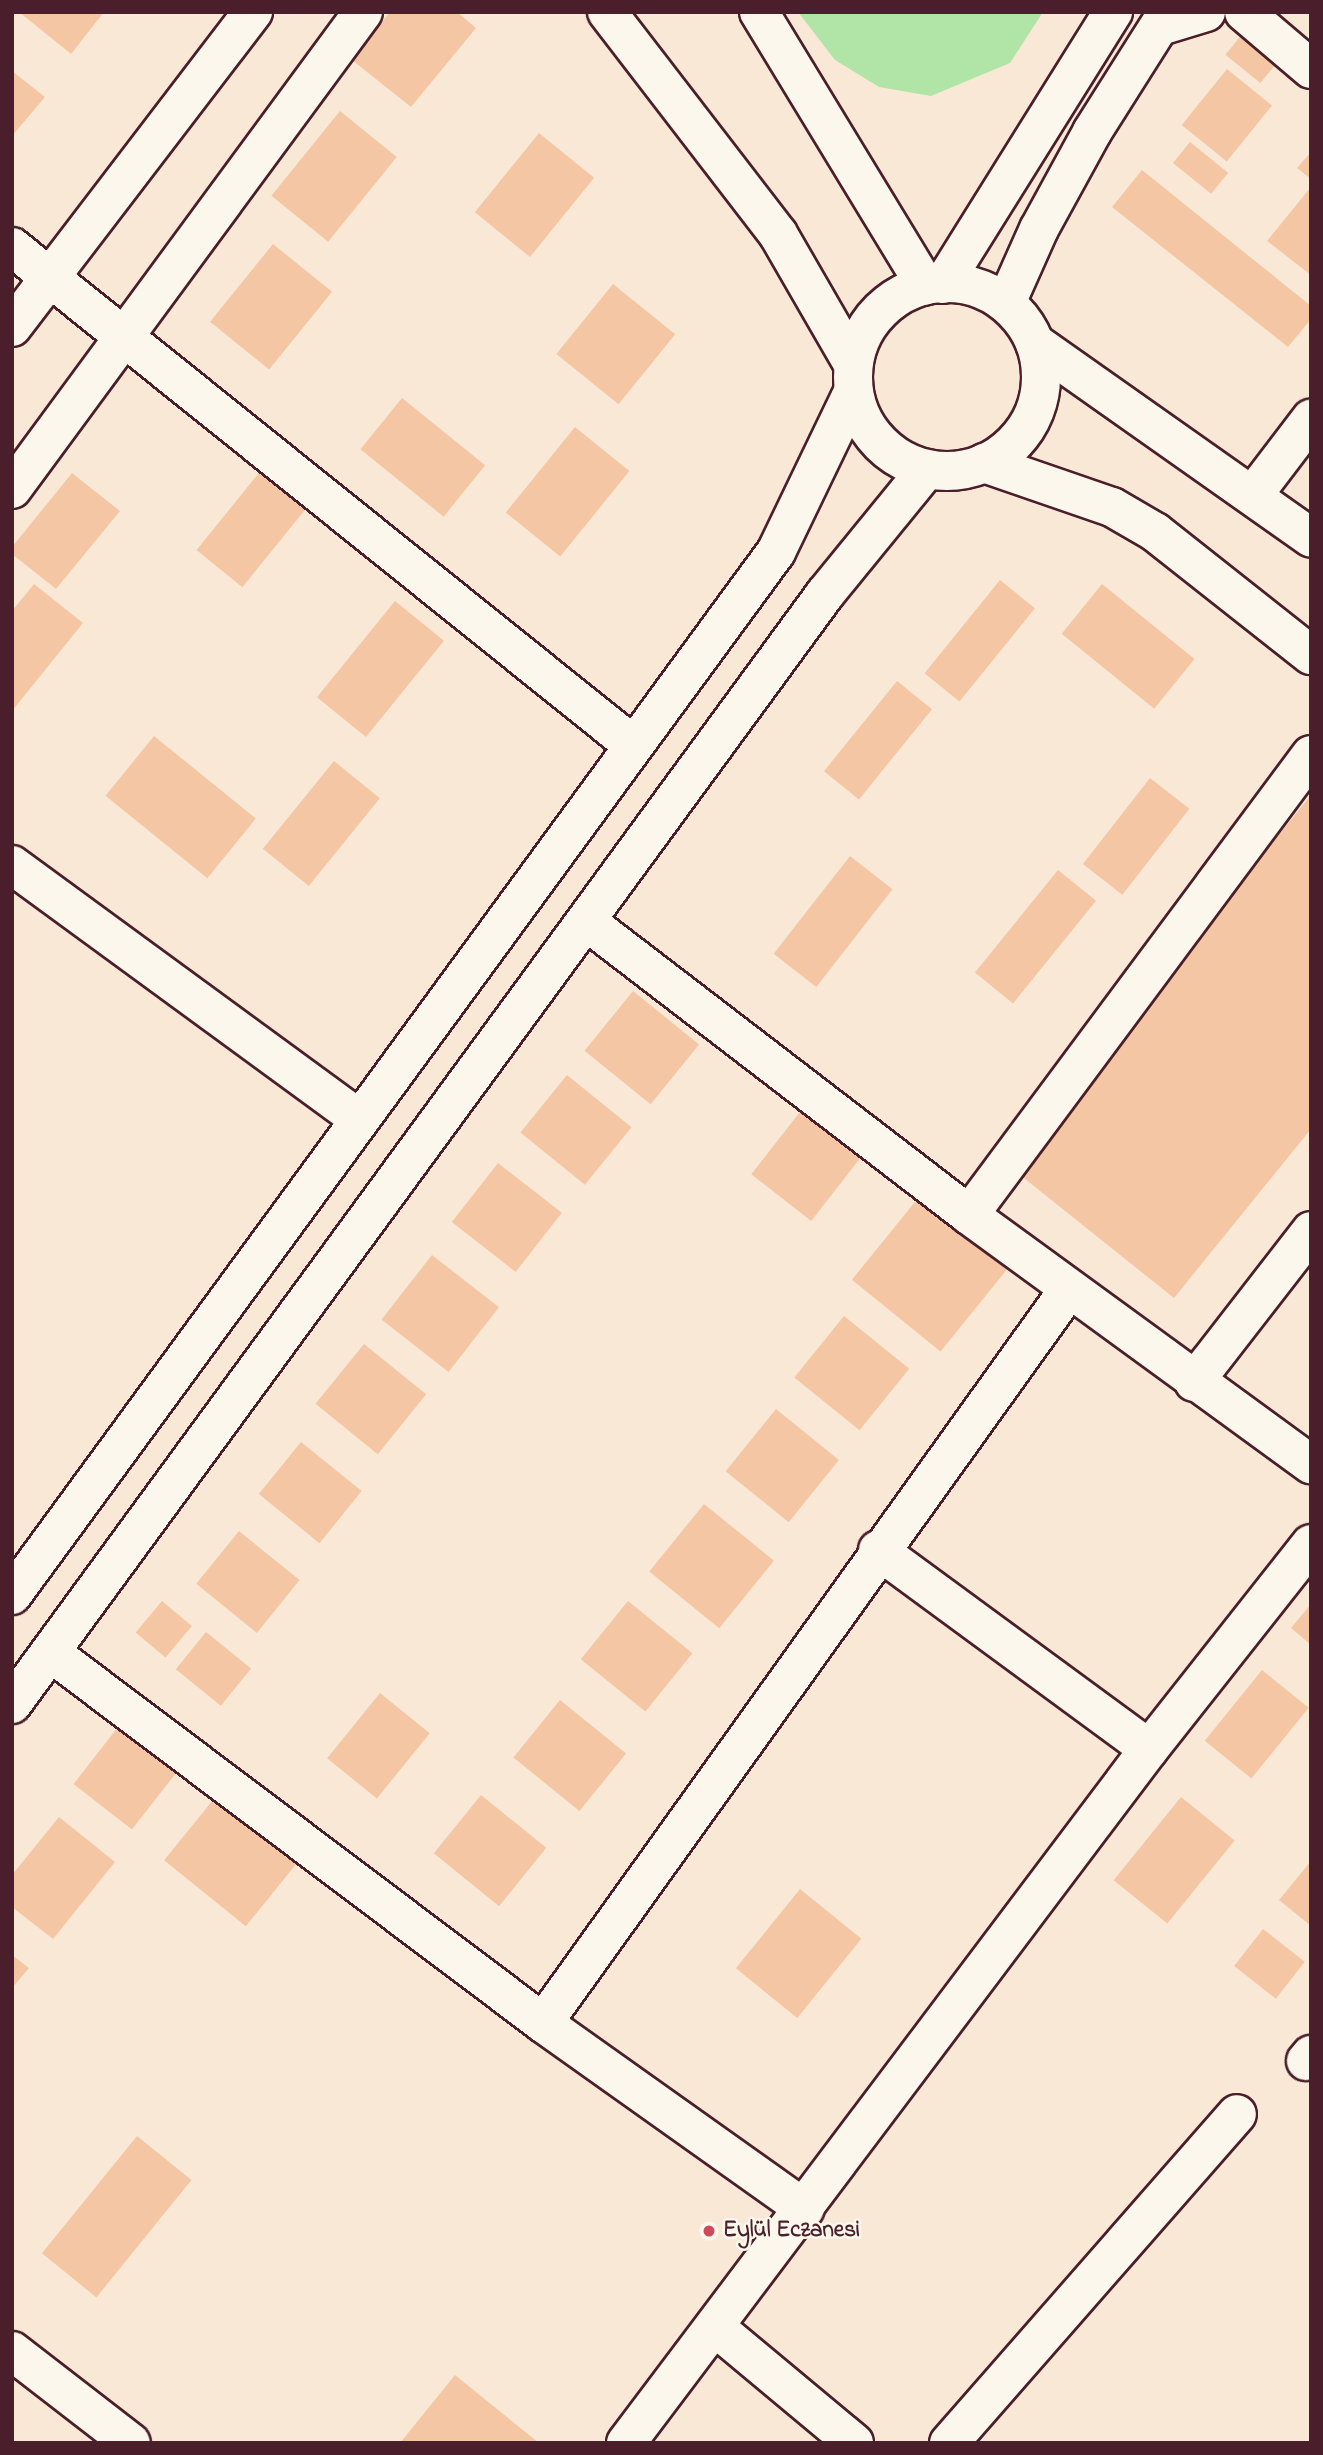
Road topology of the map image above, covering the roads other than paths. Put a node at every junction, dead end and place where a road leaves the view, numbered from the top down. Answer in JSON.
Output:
{"nodes":[{"id":1,"x":253,"y":12,"type":"edge"},
{"id":2,"x":363,"y":12,"type":"edge"},
{"id":3,"x":607,"y":12,"type":"edge"},
{"id":4,"x":759,"y":12,"type":"edge"},
{"id":5,"x":1114,"y":12,"type":"edge"},
{"id":6,"x":1206,"y":12,"type":"edge"},
{"id":7,"x":1244,"y":12,"type":"edge"},
{"id":8,"x":1164,"y":19,"type":"edge"},
{"id":9,"x":1311,"y":69,"type":"edge"},
{"id":10,"x":12,"y":247,"type":"edge"},
{"id":11,"x":49,"y":276,"type":"junction"},
{"id":12,"x":934,"y":285,"type":"junction"},
{"id":13,"x":1006,"y":303,"type":"junction"},
{"id":14,"x":12,"y":327,"type":"edge"},
{"id":15,"x":123,"y":336,"type":"junction"},
{"id":16,"x":1035,"y":343,"type":"junction"},
{"id":17,"x":853,"y":378,"type":"junction"},
{"id":18,"x":1311,"y":419,"type":"edge"},
{"id":19,"x":984,"y":463,"type":"junction"},
{"id":20,"x":927,"y":469,"type":"junction"},
{"id":21,"x":12,"y":489,"type":"edge"},
{"id":22,"x":1253,"y":495,"type":"junction"},
{"id":23,"x":1311,"y":538,"type":"edge"},
{"id":24,"x":1311,"y":655,"type":"edge"},
{"id":25,"x":634,"y":746,"type":"junction"},
{"id":26,"x":1311,"y":755,"type":"edge"},
{"id":27,"x":12,"y":865,"type":"edge"},
{"id":28,"x":586,"y":921,"type":"junction"},
{"id":29,"x":360,"y":1121,"type":"junction"},
{"id":30,"x":969,"y":1215,"type":"junction"},
{"id":31,"x":1311,"y":1231,"type":"edge"},
{"id":32,"x":1069,"y":1289,"type":"junction"},
{"id":33,"x":1194,"y":1382,"type":"junction"},
{"id":34,"x":1311,"y":1464,"type":"edge"},
{"id":35,"x":1311,"y":1544,"type":"edge"},
{"id":36,"x":878,"y":1549,"type":"junction"},
{"id":37,"x":12,"y":1595,"type":"edge"},
{"id":38,"x":50,"y":1652,"type":"junction"},
{"id":39,"x":12,"y":1704,"type":"edge"},
{"id":40,"x":1149,"y":1749,"type":"junction"},
{"id":41,"x":543,"y":2022,"type":"junction"},
{"id":42,"x":1237,"y":2113,"type":"dead end"},
{"id":43,"x":805,"y":2209,"type":"junction"},
{"id":44,"x":715,"y":2327,"type":"junction"},
{"id":45,"x":12,"y":2351,"type":"edge"},
{"id":46,"x":131,"y":2443,"type":"edge"},
{"id":47,"x":626,"y":2443,"type":"edge"},
{"id":48,"x":854,"y":2443,"type":"edge"},
{"id":49,"x":949,"y":2443,"type":"edge"}],
"edges":[{"from":1,"to":11,"type":"street"},
{"from":2,"to":15,"type":"street"},
{"from":3,"to":17,"type":"street"},
{"from":4,"to":12,"type":"street"},
{"from":5,"to":12,"type":"street"},
{"from":6,"to":8,"type":"street"},
{"from":7,"to":9,"type":"street"},
{"from":8,"to":13,"type":"street"},
{"from":10,"to":11,"type":"street"},
{"from":11,"to":14,"type":"street"},
{"from":11,"to":15,"type":"street"},
{"from":12,"to":13,"type":"street"},
{"from":12,"to":17,"type":"street"},
{"from":13,"to":16,"type":"street"},
{"from":15,"to":21,"type":"street"},
{"from":15,"to":25,"type":"street"},
{"from":16,"to":19,"type":"street"},
{"from":16,"to":22,"type":"street"},
{"from":17,"to":20,"type":"street"},
{"from":17,"to":25,"type":"street"},
{"from":18,"to":22,"type":"street"},
{"from":19,"to":20,"type":"street"},
{"from":19,"to":24,"type":"street"},
{"from":20,"to":28,"type":"street"},
{"from":22,"to":23,"type":"street"},
{"from":25,"to":29,"type":"street"},
{"from":26,"to":30,"type":"street"},
{"from":27,"to":29,"type":"street"},
{"from":28,"to":30,"type":"street"},
{"from":28,"to":38,"type":"street"},
{"from":29,"to":37,"type":"street"},
{"from":30,"to":32,"type":"street"},
{"from":31,"to":33,"type":"street"},
{"from":32,"to":33,"type":"street"},
{"from":32,"to":36,"type":"street"},
{"from":33,"to":34,"type":"street"},
{"from":35,"to":40,"type":"street"},
{"from":36,"to":40,"type":"street"},
{"from":36,"to":41,"type":"street"},
{"from":38,"to":39,"type":"street"},
{"from":38,"to":41,"type":"street"},
{"from":40,"to":43,"type":"street"},
{"from":41,"to":43,"type":"street"},
{"from":42,"to":49,"type":"street"},
{"from":43,"to":44,"type":"street"},
{"from":44,"to":47,"type":"street"},
{"from":44,"to":48,"type":"street"},
{"from":45,"to":46,"type":"street"}]}
